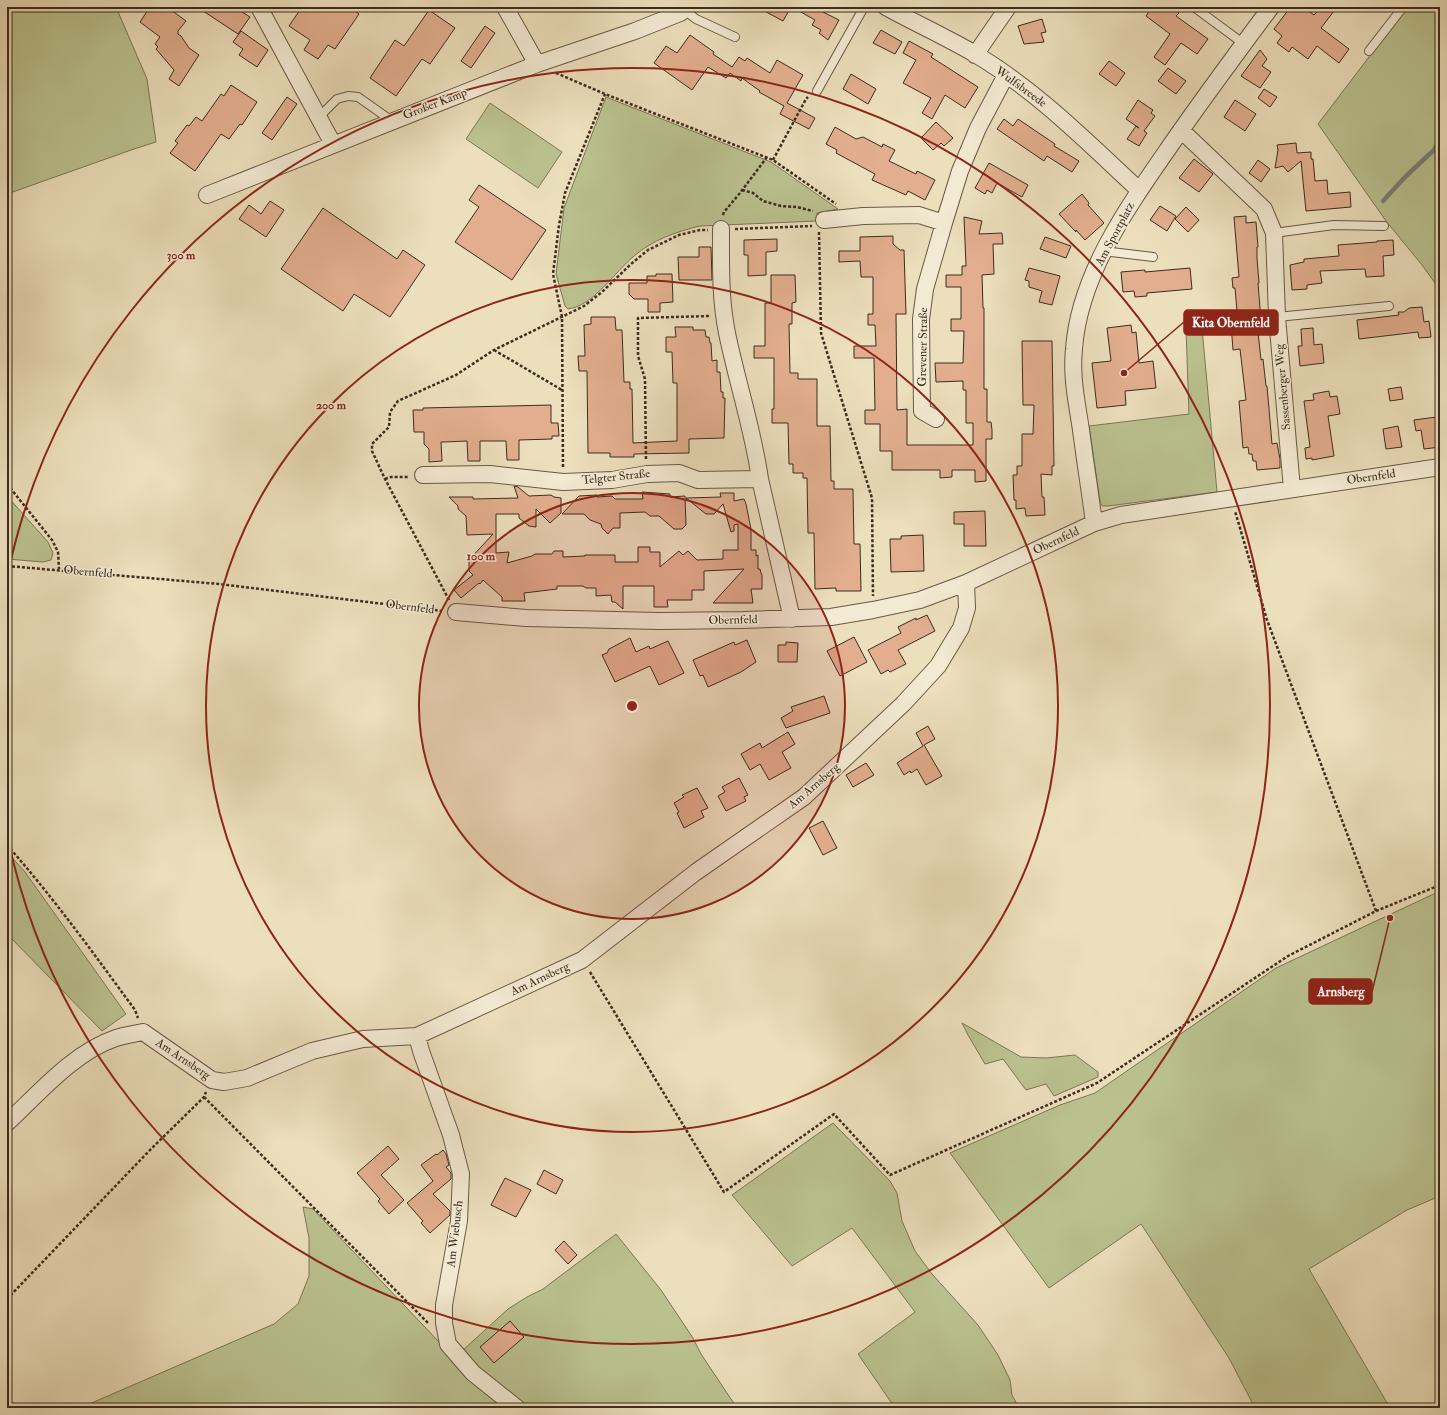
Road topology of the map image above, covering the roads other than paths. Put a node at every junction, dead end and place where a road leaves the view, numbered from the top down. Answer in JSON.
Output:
{"nodes":[{"id":1,"x":259,"y":7,"type":"edge"},
{"id":2,"x":505,"y":7,"type":"edge"},
{"id":3,"x":864,"y":7,"type":"edge"},
{"id":4,"x":886,"y":7,"type":"edge"},
{"id":5,"x":1008,"y":7,"type":"edge"},
{"id":6,"x":1194,"y":7,"type":"edge"},
{"id":7,"x":1271,"y":7,"type":"edge"},
{"id":8,"x":1403,"y":7,"type":"edge"},
{"id":9,"x":686,"y":9,"type":"edge"},
{"id":10,"x":735,"y":37,"type":"dead end"},
{"id":11,"x":1244,"y":44,"type":"junction"},
{"id":12,"x":1369,"y":51,"type":"dead end"},
{"id":13,"x":975,"y":54,"type":"junction"},
{"id":14,"x":537,"y":64,"type":"junction"},
{"id":15,"x":1006,"y":75,"type":"junction"},
{"id":16,"x":817,"y":91,"type":"road end"},
{"id":17,"x":319,"y":117,"type":"junction"},
{"id":18,"x":392,"y":121,"type":"junction"},
{"id":19,"x":1180,"y":130,"type":"junction"},
{"id":20,"x":333,"y":144,"type":"junction"},
{"id":21,"x":1139,"y":190,"type":"junction"},
{"id":22,"x":207,"y":195,"type":"dead end"},
{"id":23,"x":824,"y":220,"type":"road end"},
{"id":24,"x":944,"y":223,"type":"junction"},
{"id":25,"x":1384,"y":226,"type":"dead end"},
{"id":26,"x":720,"y":229,"type":"road end"},
{"id":27,"x":1274,"y":233,"type":"junction"},
{"id":28,"x":1103,"y":250,"type":"junction"},
{"id":29,"x":1153,"y":257,"type":"dead end"},
{"id":30,"x":1389,"y":306,"type":"dead end"},
{"id":31,"x":1277,"y":317,"type":"junction"},
{"id":32,"x":936,"y":419,"type":"dead end"},
{"id":33,"x":1440,"y":468,"type":"edge"},
{"id":34,"x":423,"y":475,"type":"road end"},
{"id":35,"x":760,"y":478,"type":"junction"},
{"id":36,"x":1292,"y":489,"type":"junction"},
{"id":37,"x":1094,"y":523,"type":"junction"},
{"id":38,"x":966,"y":583,"type":"junction"},
{"id":39,"x":456,"y":612,"type":"road end"},
{"id":40,"x":792,"y":619,"type":"junction"},
{"id":41,"x":417,"y":1036,"type":"junction"},
{"id":42,"x":7,"y":1123,"type":"edge"},
{"id":43,"x":517,"y":1408,"type":"edge"}],
"edges":[{"from":1,"to":17,"type":"street"},
{"from":2,"to":14,"type":"street"},
{"from":3,"to":16,"type":"lane"},
{"from":4,"to":13,"type":"street","name":"Wulfsbreede"},
{"from":5,"to":13,"type":"street"},
{"from":6,"to":11,"type":"lane"},
{"from":7,"to":11,"type":"street","name":"Am Sportplatz"},
{"from":8,"to":12,"type":"lane"},
{"from":9,"to":10,"type":"lane"},
{"from":9,"to":14,"type":"street","name":"Großer Kamp"},
{"from":11,"to":19,"type":"street","name":"Am Sportplatz"},
{"from":13,"to":15,"type":"street","name":"Wulfsbreede"},
{"from":14,"to":18,"type":"street","name":"Großer Kamp"},
{"from":15,"to":21,"type":"street","name":"Wulfsbreede"},
{"from":15,"to":24,"type":"street","name":"Grevener Straße"},
{"from":17,"to":18,"type":"lane"},
{"from":17,"to":20,"type":"street"},
{"from":18,"to":20,"type":"street","name":"Großer Kamp"},
{"from":19,"to":21,"type":"street","name":"Am Sportplatz"},
{"from":19,"to":27,"type":"street","name":"Sassenberger Weg"},
{"from":20,"to":22,"type":"street","name":"Großer Kamp"},
{"from":21,"to":28,"type":"street","name":"Am Sportplatz"},
{"from":23,"to":24,"type":"street"},
{"from":24,"to":32,"type":"street","name":"Grevener Straße"},
{"from":25,"to":27,"type":"lane"},
{"from":26,"to":35,"type":"street"},
{"from":27,"to":31,"type":"street","name":"Sassenberger Weg"},
{"from":28,"to":29,"type":"lane"},
{"from":28,"to":37,"type":"street","name":"Am Sportplatz"},
{"from":30,"to":31,"type":"lane"},
{"from":31,"to":36,"type":"street","name":"Sassenberger Weg"},
{"from":33,"to":36,"type":"street","name":"Obernfeld"},
{"from":34,"to":35,"type":"street","name":"Telgter Straße"},
{"from":35,"to":40,"type":"street"},
{"from":36,"to":37,"type":"street","name":"Obernfeld"},
{"from":37,"to":38,"type":"street","name":"Obernfeld"},
{"from":38,"to":40,"type":"street","name":"Obernfeld"},
{"from":38,"to":41,"type":"street","name":"Am Arnsberg"},
{"from":39,"to":40,"type":"street","name":"Obernfeld"},
{"from":41,"to":42,"type":"street","name":"Am Arnsberg"},
{"from":41,"to":43,"type":"street","name":"Am Wiebusch"}]}
